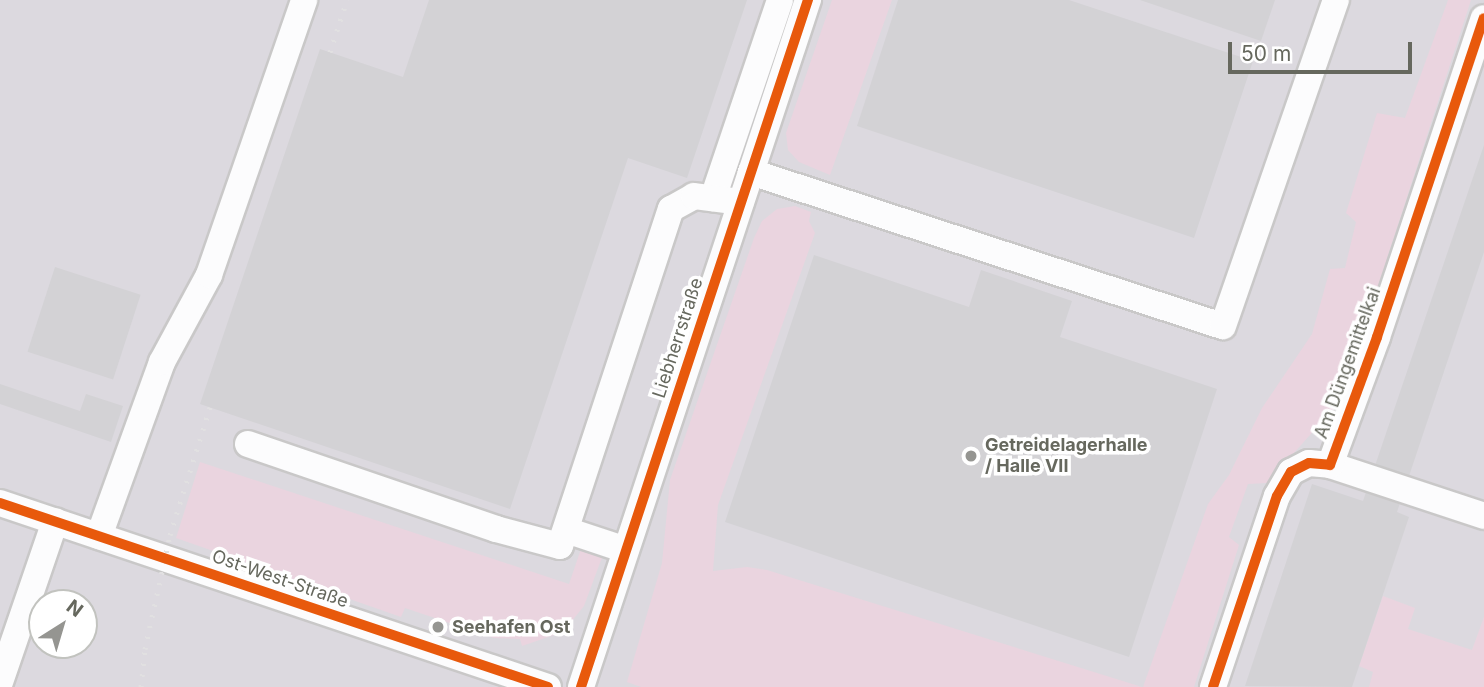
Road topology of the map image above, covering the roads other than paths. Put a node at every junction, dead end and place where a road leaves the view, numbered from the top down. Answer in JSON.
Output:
{"nodes":[{"id":1,"x":304,"y":0,"type":"edge"},
{"id":2,"x":779,"y":0,"type":"edge"},
{"id":3,"x":808,"y":0,"type":"edge"},
{"id":4,"x":1336,"y":0,"type":"edge"},
{"id":5,"x":1484,"y":18,"type":"edge"},
{"id":6,"x":751,"y":172,"type":"junction"},
{"id":7,"x":713,"y":198,"type":"junction"},
{"id":8,"x":741,"y":202,"type":"junction"},
{"id":9,"x":248,"y":444,"type":"dead end"},
{"id":10,"x":1330,"y":464,"type":"junction"},
{"id":11,"x":0,"y":503,"type":"edge"},
{"id":12,"x":1484,"y":516,"type":"edge"},
{"id":13,"x":55,"y":521,"type":"junction"},
{"id":14,"x":566,"y":530,"type":"junction"},
{"id":15,"x":99,"y":536,"type":"junction"},
{"id":16,"x":626,"y":550,"type":"junction"},
{"id":17,"x":0,"y":682,"type":"edge"},
{"id":18,"x":548,"y":687,"type":"edge"},
{"id":19,"x":581,"y":687,"type":"edge"},
{"id":20,"x":1213,"y":687,"type":"edge"}],
"edges":[{"from":1,"to":15,"type":"street"},
{"from":2,"to":7,"type":"street"},
{"from":3,"to":6,"type":"street","name":"Liebherrstraße"},
{"from":4,"to":6,"type":"street"},
{"from":5,"to":10,"type":"street","name":"Am Düngemittelkai"},
{"from":6,"to":8,"type":"street","name":"Liebherrstraße"},
{"from":7,"to":8,"type":"street"},
{"from":7,"to":14,"type":"street"},
{"from":8,"to":16,"type":"street","name":"Liebherrstraße"},
{"from":9,"to":14,"type":"street"},
{"from":10,"to":12,"type":"street","name":"Am Düngemittelkai"},
{"from":10,"to":20,"type":"street","name":"Am Düngemittelkai"},
{"from":11,"to":13,"type":"street","name":"Ost-West-Straße"},
{"from":13,"to":15,"type":"street","name":"Ost-West-Straße"},
{"from":13,"to":17,"type":"street"},
{"from":14,"to":16,"type":"street"},
{"from":15,"to":18,"type":"street","name":"Ost-West-Straße"},
{"from":16,"to":19,"type":"street","name":"Liebherrstraße"}]}
